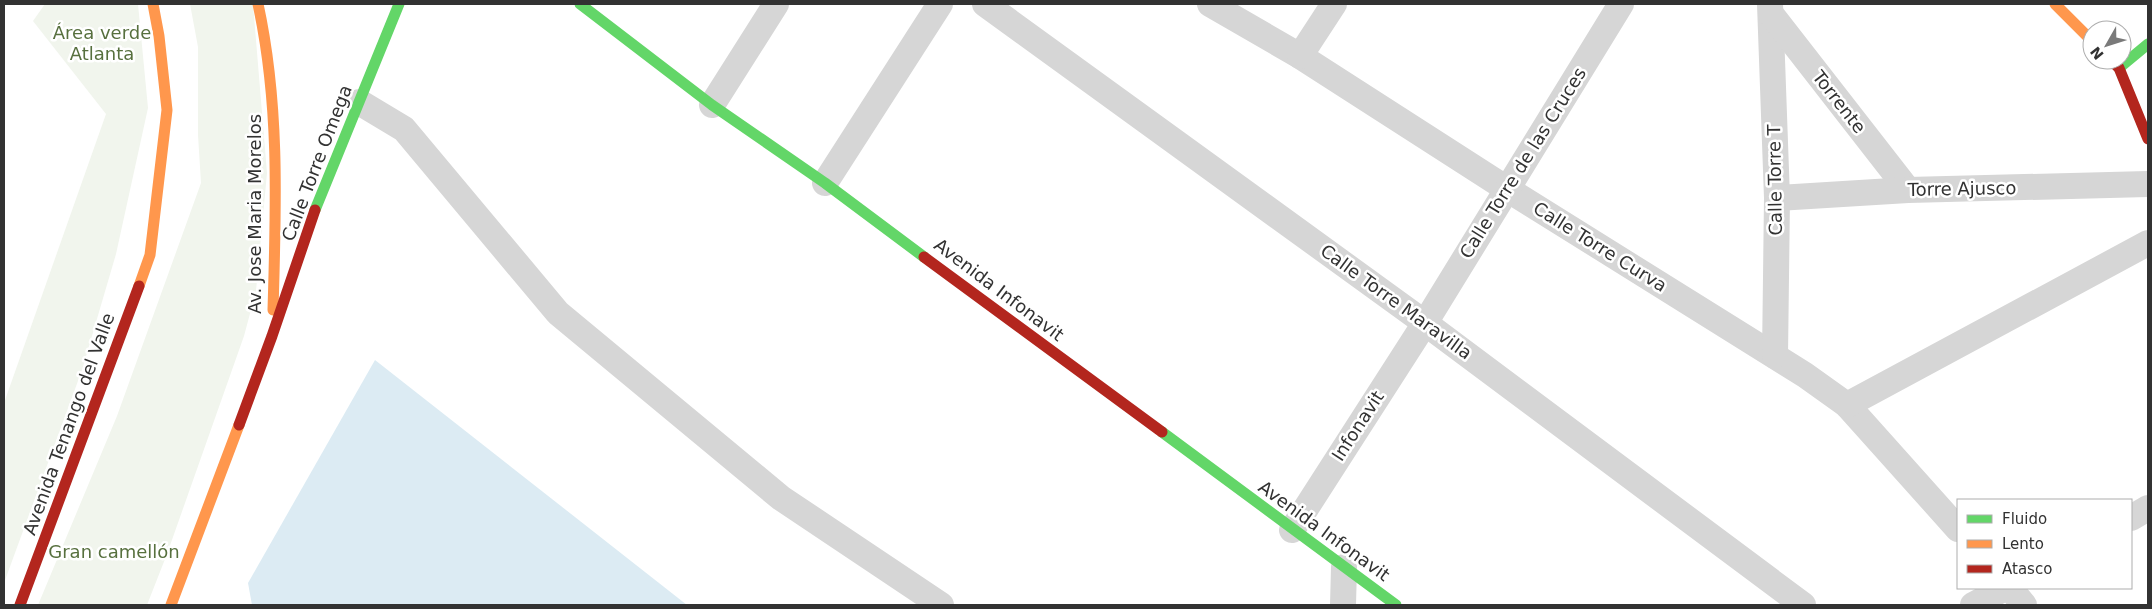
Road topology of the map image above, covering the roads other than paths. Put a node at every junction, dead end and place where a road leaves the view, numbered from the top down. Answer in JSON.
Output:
{"nodes":[{"id":1,"x":153,"y":4,"type":"edge"},
{"id":2,"x":258,"y":4,"type":"edge"},
{"id":3,"x":399,"y":4,"type":"edge"},
{"id":4,"x":580,"y":4,"type":"edge"},
{"id":5,"x":776,"y":4,"type":"edge"},
{"id":6,"x":940,"y":4,"type":"edge"},
{"id":7,"x":986,"y":4,"type":"edge"},
{"id":8,"x":1210,"y":4,"type":"edge"},
{"id":9,"x":1334,"y":4,"type":"edge"},
{"id":10,"x":1621,"y":4,"type":"edge"},
{"id":11,"x":2055,"y":4,"type":"edge"},
{"id":12,"x":1771,"y":9,"type":"edge"},
{"id":13,"x":2082,"y":31,"type":"edge"},
{"id":14,"x":2148,"y":44,"type":"edge"},
{"id":15,"x":2132,"y":54,"type":"edge"},
{"id":16,"x":1300,"y":56,"type":"junction"},
{"id":17,"x":2118,"y":70,"type":"edge"},
{"id":18,"x":359,"y":102,"type":"junction"},
{"id":19,"x":712,"y":105,"type":"junction"},
{"id":20,"x":2148,"y":139,"type":"edge"},
{"id":21,"x":826,"y":182,"type":"junction"},
{"id":22,"x":2148,"y":184,"type":"edge"},
{"id":23,"x":1507,"y":189,"type":"junction"},
{"id":24,"x":1908,"y":190,"type":"junction"},
{"id":25,"x":1777,"y":198,"type":"junction"},
{"id":26,"x":2148,"y":243,"type":"edge"},
{"id":27,"x":1424,"y":323,"type":"junction"},
{"id":28,"x":272,"y":336,"type":"junction"},
{"id":29,"x":1775,"y":356,"type":"junction"},
{"id":30,"x":1847,"y":405,"type":"junction"},
{"id":31,"x":2148,"y":508,"type":"edge"},
{"id":32,"x":2132,"y":517,"type":"edge"},
{"id":33,"x":1957,"y":528,"type":"edge"},
{"id":34,"x":1292,"y":530,"type":"junction"},
{"id":35,"x":1344,"y":567,"type":"junction"},
{"id":36,"x":2003,"y":589,"type":"edge"},
{"id":37,"x":2011,"y":589,"type":"edge"},
{"id":38,"x":20,"y":605,"type":"edge"},
{"id":39,"x":171,"y":605,"type":"edge"},
{"id":40,"x":941,"y":605,"type":"edge"},
{"id":41,"x":1344,"y":605,"type":"edge"},
{"id":42,"x":1396,"y":605,"type":"edge"},
{"id":43,"x":1803,"y":605,"type":"edge"},
{"id":44,"x":1972,"y":605,"type":"edge"},
{"id":45,"x":2024,"y":605,"type":"edge"}],
"edges":[{"from":1,"to":38,"type":"main road","name":"Avenida Tenango del Valle"},
{"from":2,"to":28,"type":"main road","name":"Av. Jose Maria Morelos"},
{"from":3,"to":18,"type":"main road","name":"Calle Torre Omega"},
{"from":4,"to":19,"type":"main road","name":"Avenida Infonavit"},
{"from":5,"to":19,"type":"street"},
{"from":6,"to":21,"type":"street"},
{"from":7,"to":27,"type":"street","name":"Calle Torre Maravilla"},
{"from":8,"to":16,"type":"street","name":"Calle Torre Curva"},
{"from":9,"to":16,"type":"street"},
{"from":10,"to":23,"type":"street","name":"Calle Torre de las Cruces"},
{"from":11,"to":13,"type":"main road"},
{"from":12,"to":24,"type":"street","name":"Torrente"},
{"from":12,"to":25,"type":"street","name":"Calle Torre T"},
{"from":14,"to":15,"type":"main road"},
{"from":16,"to":23,"type":"street","name":"Calle Torre Curva"},
{"from":17,"to":20,"type":"main road"},
{"from":18,"to":28,"type":"main road","name":"Calle Torre Omega"},
{"from":18,"to":40,"type":"street"},
{"from":19,"to":21,"type":"main road","name":"Avenida Infonavit"},
{"from":21,"to":34,"type":"main road","name":"Avenida Infonavit"},
{"from":22,"to":24,"type":"street","name":"Torre Ajusco"},
{"from":23,"to":27,"type":"street","name":"Calle Torre de las Cruces"},
{"from":23,"to":29,"type":"street","name":"Calle Torre Curva"},
{"from":24,"to":25,"type":"street","name":"Torre Ajusco"},
{"from":25,"to":29,"type":"street","name":"Calle Torre T"},
{"from":26,"to":30,"type":"street"},
{"from":27,"to":34,"type":"street","name":"Infonavit"},
{"from":27,"to":43,"type":"street","name":"Calle Torre Maravilla"},
{"from":28,"to":39,"type":"main road"},
{"from":29,"to":30,"type":"street","name":"Calle Torre Curva"},
{"from":30,"to":33,"type":"street","name":"Calle Torre Curva"},
{"from":31,"to":32,"type":"street"},
{"from":34,"to":35,"type":"main road","name":"Avenida Infonavit"},
{"from":35,"to":41,"type":"street"},
{"from":35,"to":42,"type":"main road","name":"Avenida Infonavit"},
{"from":36,"to":44,"type":"street"},
{"from":37,"to":45,"type":"street"}]}
